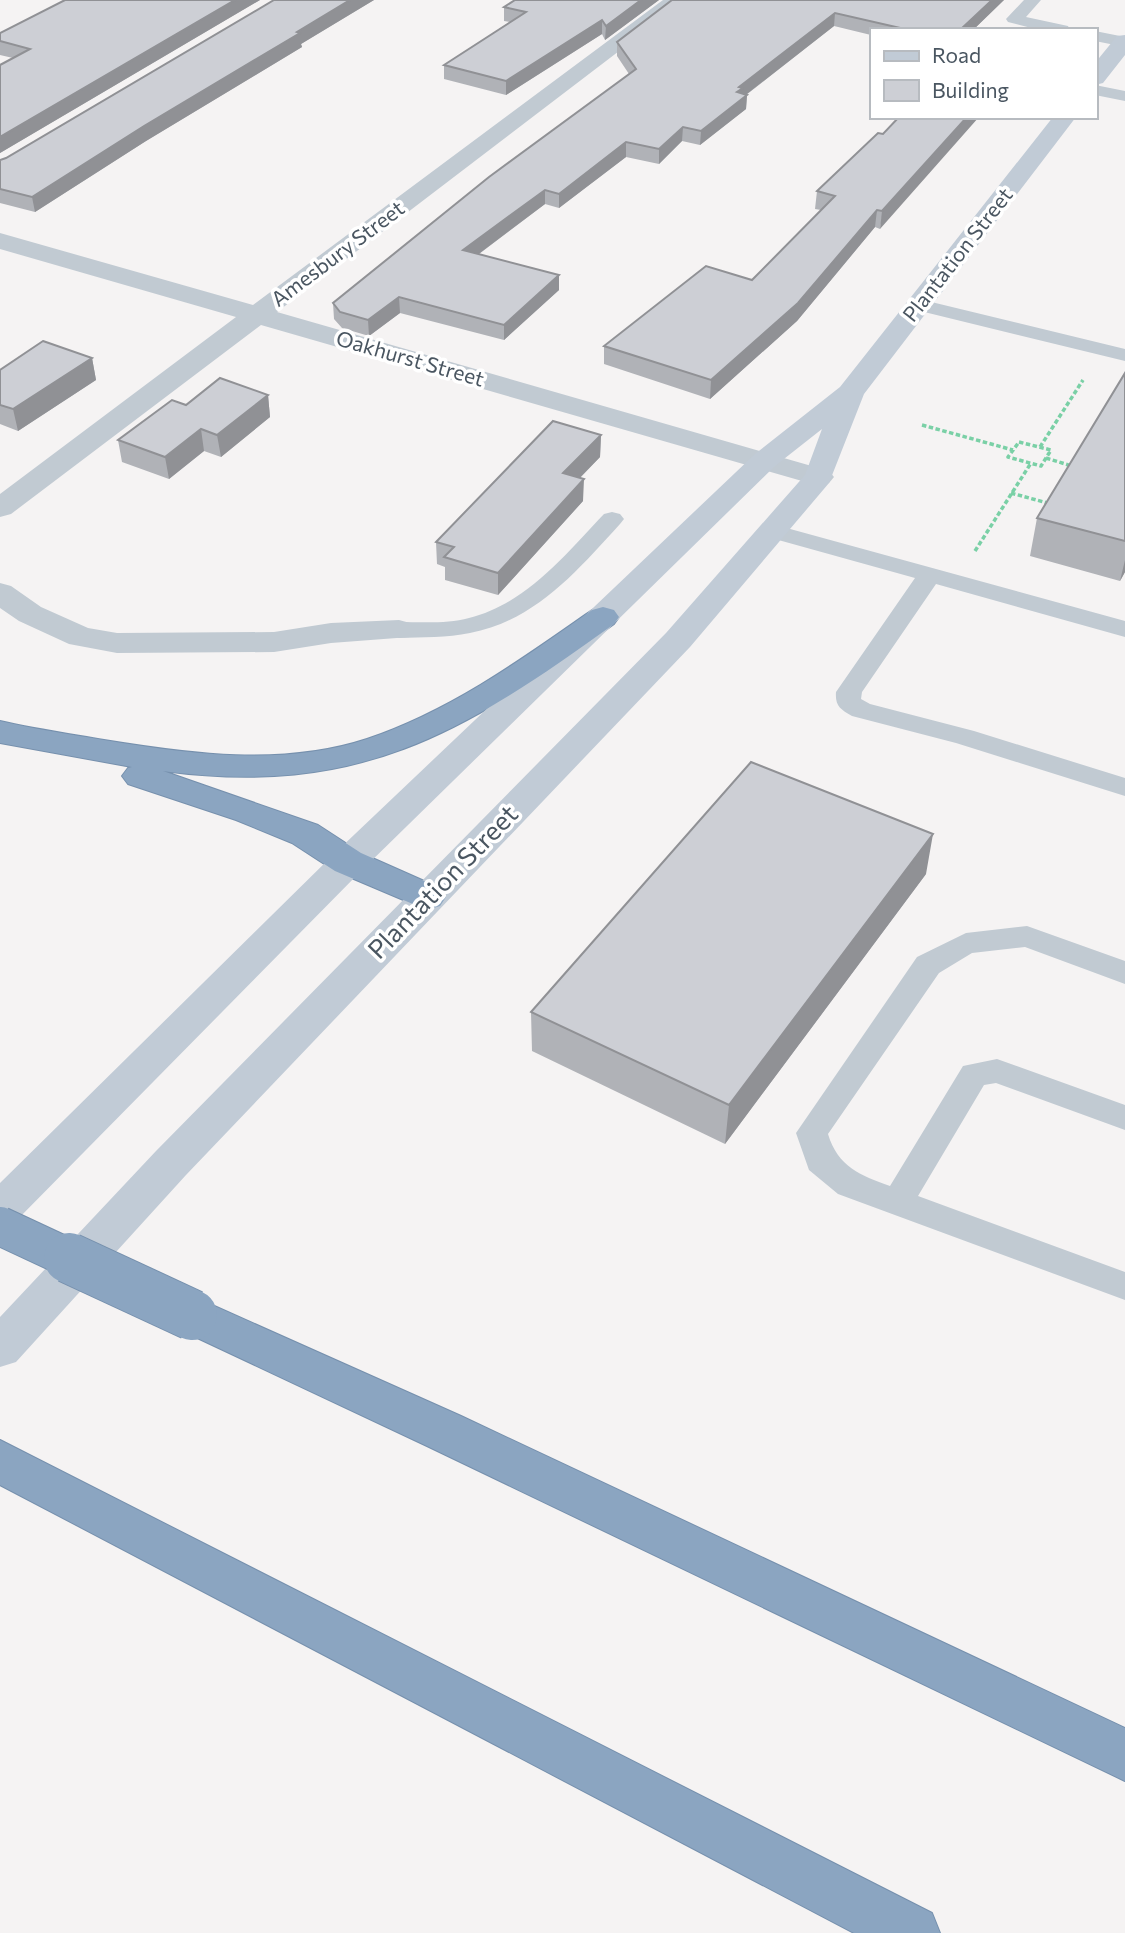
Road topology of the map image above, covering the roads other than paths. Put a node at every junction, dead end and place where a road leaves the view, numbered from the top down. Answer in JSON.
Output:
{"nodes":[{"id":1,"x":676,"y":0,"type":"edge"},
{"id":2,"x":1033,"y":0,"type":"edge"},
{"id":3,"x":1053,"y":28,"type":"edge"},
{"id":4,"x":1097,"y":36,"type":"edge"},
{"id":5,"x":1125,"y":41,"type":"edge"},
{"id":6,"x":1097,"y":76,"type":"edge"},
{"id":7,"x":1097,"y":90,"type":"edge"},
{"id":8,"x":1125,"y":96,"type":"edge"},
{"id":9,"x":1063,"y":119,"type":"edge"},
{"id":10,"x":0,"y":241,"type":"edge"},
{"id":11,"x":919,"y":305,"type":"junction"},
{"id":12,"x":257,"y":315,"type":"junction"},
{"id":13,"x":1125,"y":355,"type":"edge"},
{"id":14,"x":850,"y":393,"type":"junction"},
{"id":15,"x":765,"y":460,"type":"junction"},
{"id":16,"x":819,"y":477,"type":"junction"},
{"id":17,"x":0,"y":508,"type":"edge"},
{"id":18,"x":612,"y":519,"type":"dead end"},
{"id":19,"x":772,"y":531,"type":"junction"},
{"id":20,"x":930,"y":575,"type":"junction"},
{"id":21,"x":0,"y":593,"type":"edge"},
{"id":22,"x":603,"y":617,"type":"junction"},
{"id":23,"x":1125,"y":629,"type":"edge"},
{"id":24,"x":399,"y":630,"type":"joint"},
{"id":25,"x":8,"y":734,"type":"edge"},
{"id":26,"x":1125,"y":787,"type":"edge"},
{"id":27,"x":348,"y":862,"type":"junction"},
{"id":28,"x":427,"y":897,"type":"junction"},
{"id":29,"x":1125,"y":973,"type":"edge"},
{"id":30,"x":1125,"y":1118,"type":"edge"},
{"id":31,"x":898,"y":1202,"type":"junction"},
{"id":32,"x":0,"y":1210,"type":"edge"},
{"id":33,"x":0,"y":1226,"type":"edge"},
{"id":34,"x":1125,"y":1286,"type":"edge"},
{"id":35,"x":0,"y":1348,"type":"edge"},
{"id":36,"x":0,"y":1461,"type":"edge"},
{"id":37,"x":1125,"y":1755,"type":"edge"},
{"id":38,"x":912,"y":1933,"type":"edge"}],
"edges":[{"from":1,"to":12,"type":"street","name":"Amesbury Street"},
{"from":2,"to":3,"type":"lane"},
{"from":4,"to":5,"type":"lane"},
{"from":5,"to":6,"type":"main road"},
{"from":7,"to":8,"type":"lane"},
{"from":9,"to":11,"type":"main road","name":"Plantation Street"},
{"from":10,"to":12,"type":"street","name":"Oakhurst Street"},
{"from":11,"to":13,"type":"lane"},
{"from":11,"to":14,"type":"main road","name":"Plantation Street"},
{"from":12,"to":15,"type":"street","name":"Oakhurst Street"},
{"from":12,"to":17,"type":"street","name":"Amesbury Street"},
{"from":14,"to":15,"type":"main road","name":"Plantation Street"},
{"from":14,"to":16,"type":"main road","name":"Plantation Street"},
{"from":15,"to":16,"type":"street","name":"Oakhurst Street"},
{"from":15,"to":22,"type":"main road","name":"Plantation Street"},
{"from":16,"to":19,"type":"main road","name":"Plantation Street"},
{"from":18,"to":24,"type":"lane"},
{"from":19,"to":20,"type":"lane"},
{"from":19,"to":28,"type":"main road","name":"Plantation Street"},
{"from":20,"to":23,"type":"lane"},
{"from":20,"to":26,"type":"lane"},
{"from":21,"to":24,"type":"street"},
{"from":22,"to":25,"type":"highway"},
{"from":22,"to":27,"type":"main road","name":"Plantation Street"},
{"from":25,"to":27,"type":"highway"},
{"from":27,"to":28,"type":"highway"},
{"from":27,"to":32,"type":"main road","name":"Plantation Street"},
{"from":28,"to":35,"type":"main road","name":"Plantation Street"},
{"from":29,"to":31,"type":"lane"},
{"from":30,"to":31,"type":"lane"},
{"from":31,"to":34,"type":"lane"},
{"from":33,"to":37,"type":"highway","bridge":true},
{"from":36,"to":38,"type":"highway"}]}
